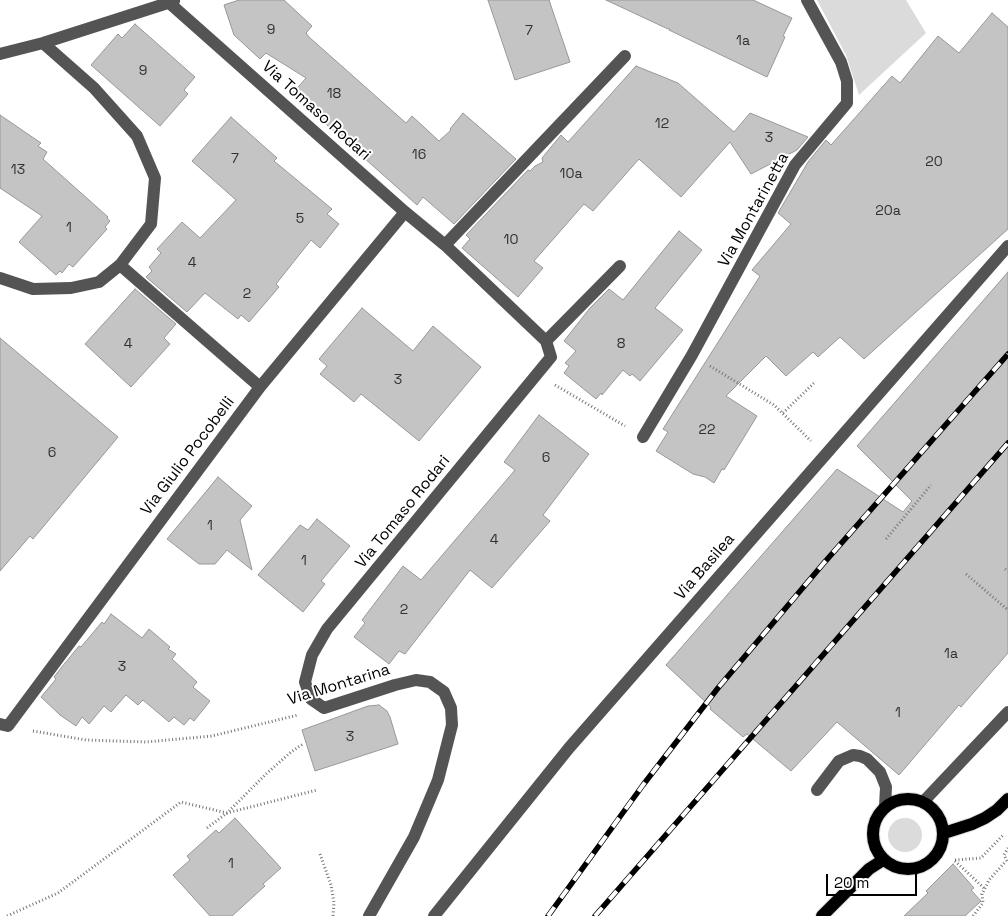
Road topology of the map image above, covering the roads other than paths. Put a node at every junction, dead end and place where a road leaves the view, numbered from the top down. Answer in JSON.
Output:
{"nodes":[{"id":1,"x":807,"y":0,"type":"edge"},
{"id":2,"x":171,"y":1,"type":"edge"},
{"id":3,"x":43,"y":43,"type":"junction"},
{"id":4,"x":0,"y":54,"type":"edge"},
{"id":5,"x":625,"y":56,"type":"dead end"},
{"id":6,"x":405,"y":212,"type":"junction"},
{"id":7,"x":444,"y":245,"type":"junction"},
{"id":8,"x":1008,"y":246,"type":"edge"},
{"id":9,"x":120,"y":265,"type":"junction"},
{"id":10,"x":620,"y":266,"type":"dead end"},
{"id":11,"x":0,"y":278,"type":"edge"},
{"id":12,"x":546,"y":341,"type":"junction"},
{"id":13,"x":260,"y":387,"type":"junction"},
{"id":14,"x":643,"y":437,"type":"road end"},
{"id":15,"x":324,"y":708,"type":"joint"},
{"id":16,"x":1008,"y":712,"type":"edge"},
{"id":17,"x":4,"y":725,"type":"edge"},
{"id":18,"x":817,"y":790,"type":"dead end"},
{"id":19,"x":1008,"y":799,"type":"edge"},
{"id":20,"x":923,"y":802,"type":"junction"},
{"id":21,"x":884,"y":807,"type":"junction"},
{"id":22,"x":944,"y":833,"type":"junction"},
{"id":23,"x":883,"y":860,"type":"junction"},
{"id":24,"x":369,"y":916,"type":"edge"},
{"id":25,"x":434,"y":916,"type":"edge"},
{"id":26,"x":822,"y":916,"type":"edge"}],
"edges":[{"from":1,"to":14,"type":"street","name":"Via Montarinetta"},
{"from":2,"to":3,"type":"street"},
{"from":2,"to":6,"type":"street","name":"Via Tomaso Rodari"},
{"from":3,"to":4,"type":"street"},
{"from":3,"to":9,"type":"street"},
{"from":5,"to":7,"type":"street"},
{"from":6,"to":7,"type":"street","name":"Via Tomaso Rodari"},
{"from":6,"to":13,"type":"street","name":"Via Giulio Pocobelli"},
{"from":7,"to":12,"type":"street","name":"Via Tomaso Rodari"},
{"from":8,"to":25,"type":"street","name":"Via Basilea"},
{"from":9,"to":11,"type":"street"},
{"from":9,"to":13,"type":"street"},
{"from":10,"to":12,"type":"street"},
{"from":12,"to":15,"type":"street","name":"Via Tomaso Rodari"},
{"from":13,"to":17,"type":"street","name":"Via Giulio Pocobelli"},
{"from":15,"to":24,"type":"street","name":"Via Montarina"},
{"from":16,"to":20,"type":"street"},
{"from":18,"to":21,"type":"street"},
{"from":19,"to":22,"type":"main road"},
{"from":20,"to":21,"type":"main road"},
{"from":20,"to":22,"type":"main road"},
{"from":21,"to":23,"type":"main road"},
{"from":22,"to":23,"type":"main road"},
{"from":23,"to":26,"type":"main road"}]}
